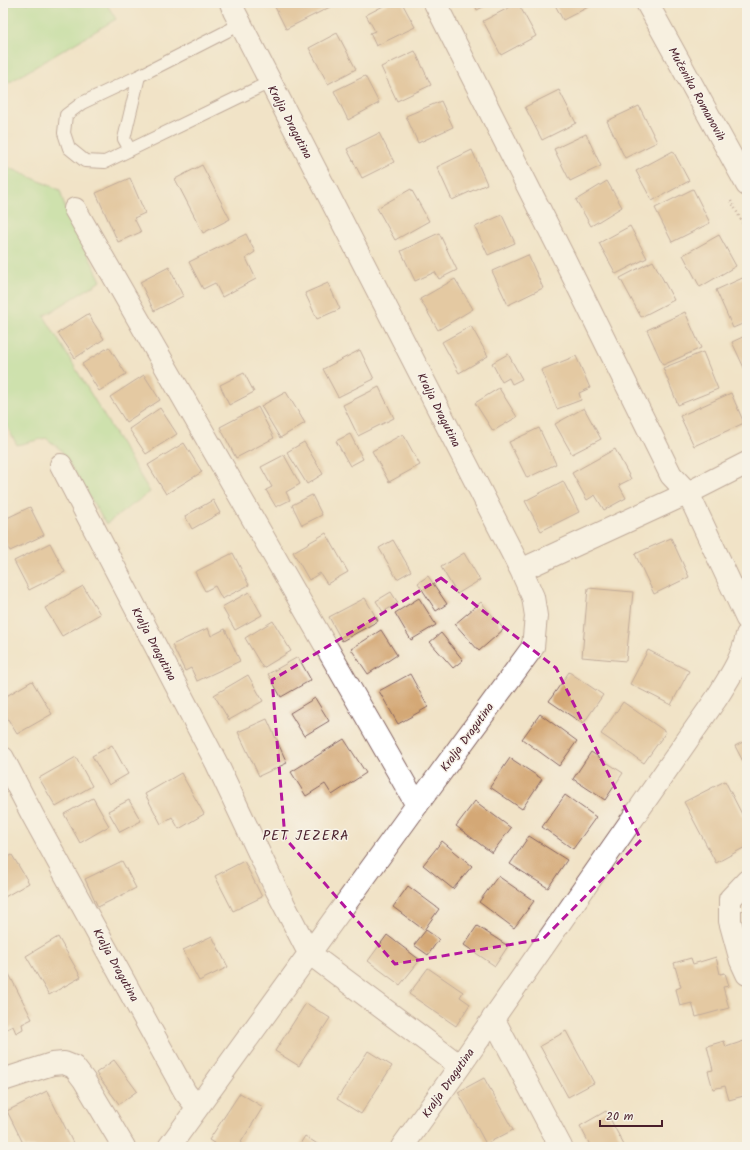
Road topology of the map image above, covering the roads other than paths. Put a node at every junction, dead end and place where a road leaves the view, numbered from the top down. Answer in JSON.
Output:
{"nodes":[{"id":1,"x":231,"y":3,"type":"edge"},
{"id":2,"x":435,"y":3,"type":"edge"},
{"id":3,"x":647,"y":3,"type":"edge"},
{"id":4,"x":241,"y":24,"type":"junction"},
{"id":5,"x":139,"y":76,"type":"junction"},
{"id":6,"x":270,"y":82,"type":"junction"},
{"id":7,"x":130,"y":150,"type":"junction"},
{"id":8,"x":747,"y":185,"type":"edge"},
{"id":9,"x":75,"y":209,"type":"dead end"},
{"id":10,"x":747,"y":463,"type":"edge"},
{"id":11,"x":61,"y":465,"type":"dead end"},
{"id":12,"x":688,"y":492,"type":"junction"},
{"id":13,"x":521,"y":570,"type":"junction"},
{"id":14,"x":747,"y":619,"type":"edge"},
{"id":15,"x":747,"y":636,"type":"edge"},
{"id":16,"x":3,"y":758,"type":"edge"},
{"id":17,"x":417,"y":805,"type":"junction"},
{"id":18,"x":747,"y":881,"type":"edge"},
{"id":19,"x":309,"y":953,"type":"junction"},
{"id":20,"x":747,"y":974,"type":"edge"},
{"id":21,"x":493,"y":1018,"type":"junction"},
{"id":22,"x":460,"y":1066,"type":"junction"},
{"id":23,"x":3,"y":1080,"type":"edge"},
{"id":24,"x":197,"y":1107,"type":"junction"},
{"id":25,"x":124,"y":1147,"type":"edge"},
{"id":26,"x":169,"y":1147,"type":"edge"},
{"id":27,"x":402,"y":1147,"type":"edge"},
{"id":28,"x":562,"y":1147,"type":"edge"}],
"edges":[{"from":1,"to":4,"type":"street","name":"Kralja Dragutina"},
{"from":2,"to":12,"type":"street"},
{"from":3,"to":8,"type":"street","name":"Mučenika Romanovih"},
{"from":4,"to":5,"type":"lane"},
{"from":4,"to":6,"type":"street","name":"Kralja Dragutina"},
{"from":5,"to":7,"type":"lane"},
{"from":5,"to":7,"type":"lane"},
{"from":6,"to":7,"type":"lane"},
{"from":6,"to":13,"type":"street","name":"Kralja Dragutina"},
{"from":9,"to":17,"type":"street"},
{"from":10,"to":12,"type":"street"},
{"from":11,"to":19,"type":"street","name":"Kralja Dragutina"},
{"from":12,"to":13,"type":"street"},
{"from":12,"to":14,"type":"street"},
{"from":13,"to":17,"type":"street","name":"Kralja Dragutina"},
{"from":15,"to":21,"type":"street","name":"Kralja Dragutina"},
{"from":16,"to":24,"type":"street","name":"Kralja Dragutina"},
{"from":17,"to":19,"type":"street","name":"Kralja Dragutina"},
{"from":18,"to":20,"type":"street"},
{"from":19,"to":22,"type":"street"},
{"from":19,"to":24,"type":"street","name":"Kralja Dragutina"},
{"from":21,"to":22,"type":"street","name":"Kralja Dragutina"},
{"from":21,"to":28,"type":"street"},
{"from":22,"to":27,"type":"street","name":"Kralja Dragutina"},
{"from":23,"to":25,"type":"street"},
{"from":24,"to":26,"type":"street","name":"Kralja Dragutina"}]}
